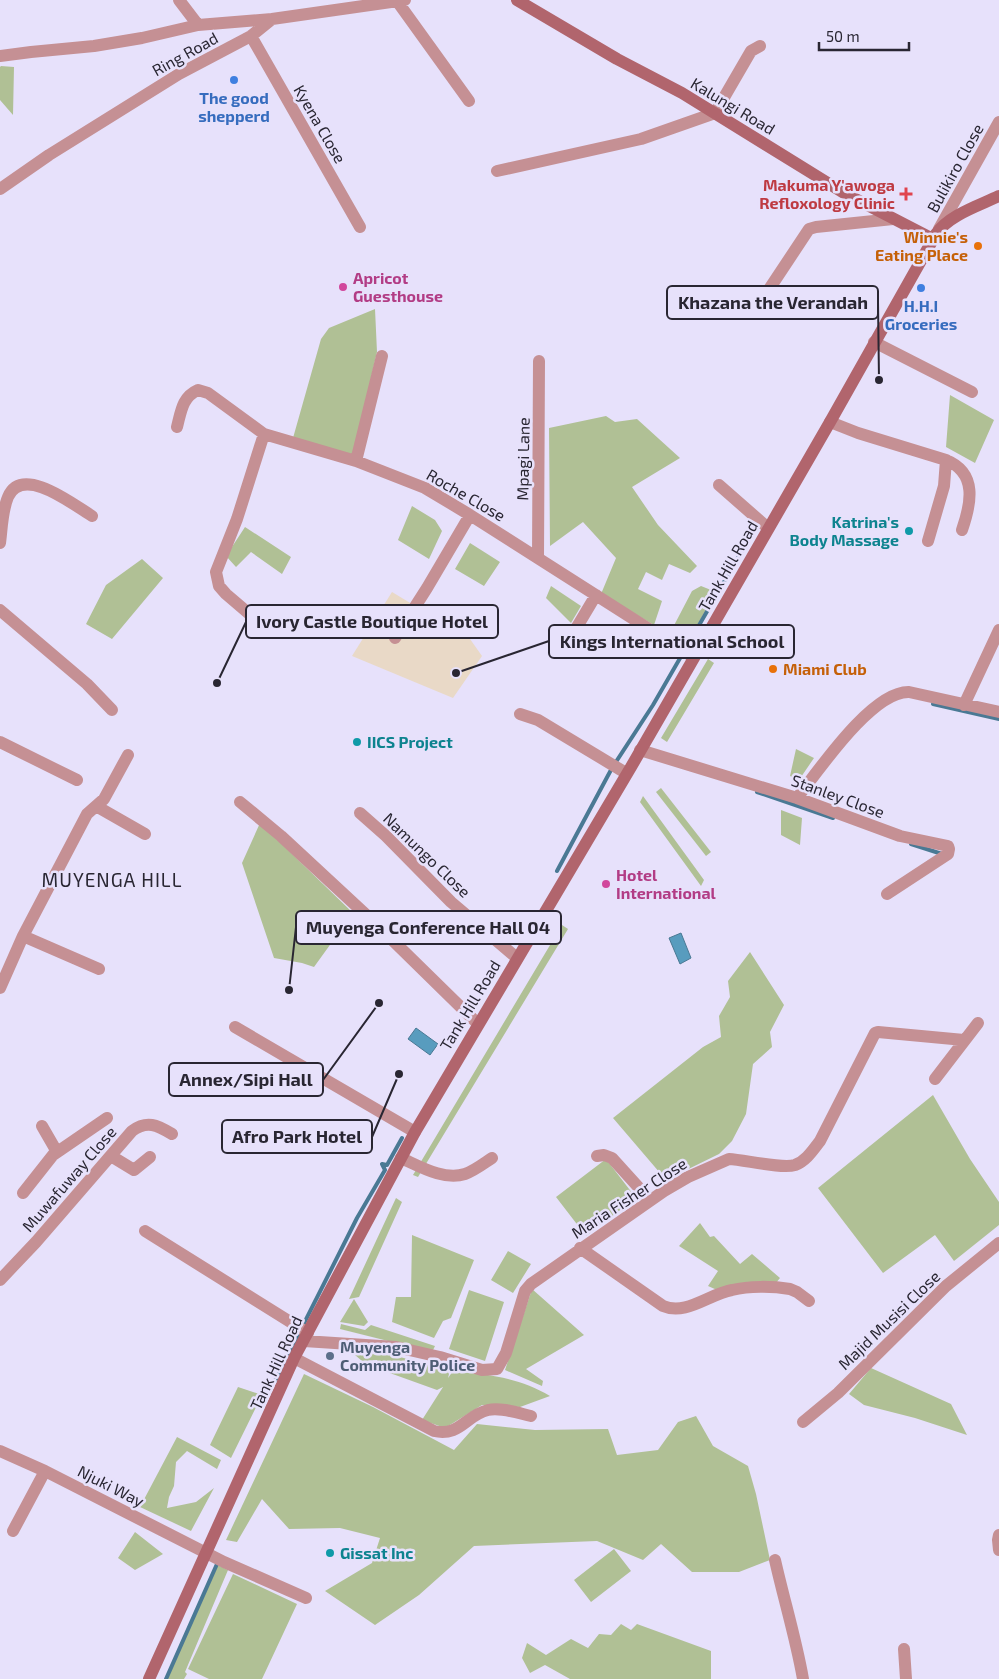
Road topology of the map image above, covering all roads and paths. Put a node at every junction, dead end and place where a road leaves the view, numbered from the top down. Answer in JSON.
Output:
{"nodes":[{"id":1,"x":179,"y":0,"type":"edge"},
{"id":2,"x":401,"y":0,"type":"edge"},
{"id":3,"x":517,"y":0,"type":"edge"},
{"id":4,"x":272,"y":20,"type":"junction"},
{"id":5,"x":198,"y":25,"type":"junction"},
{"id":6,"x":251,"y":36,"type":"junction"},
{"id":7,"x":760,"y":46,"type":"dead end"},
{"id":8,"x":0,"y":56,"type":"edge"},
{"id":9,"x":468,"y":101,"type":"dead end"},
{"id":10,"x":715,"y":113,"type":"junction"},
{"id":11,"x":999,"y":122,"type":"edge"},
{"id":12,"x":497,"y":171,"type":"dead end"},
{"id":13,"x":0,"y":189,"type":"edge"},
{"id":14,"x":999,"y":196,"type":"edge"},
{"id":15,"x":893,"y":219,"type":"junction"},
{"id":16,"x":360,"y":227,"type":"dead end"},
{"id":17,"x":936,"y":234,"type":"junction"},
{"id":18,"x":760,"y":303,"type":"dead end"},
{"id":19,"x":874,"y":342,"type":"junction"},
{"id":20,"x":382,"y":356,"type":"dead end"},
{"id":21,"x":539,"y":361,"type":"dead end"},
{"id":22,"x":972,"y":392,"type":"dead end"},
{"id":23,"x":830,"y":422,"type":"junction"},
{"id":24,"x":177,"y":428,"type":"dead end"},
{"id":25,"x":264,"y":434,"type":"junction"},
{"id":26,"x":946,"y":460,"type":"junction"},
{"id":27,"x":356,"y":461,"type":"junction"},
{"id":28,"x":719,"y":485,"type":"dead end"},
{"id":29,"x":470,"y":514,"type":"junction"},
{"id":30,"x":92,"y":516,"type":"dead end"},
{"id":31,"x":768,"y":528,"type":"junction"},
{"id":32,"x":962,"y":530,"type":"dead end"},
{"id":33,"x":928,"y":541,"type":"dead end"},
{"id":34,"x":0,"y":543,"type":"edge"},
{"id":35,"x":538,"y":558,"type":"junction"},
{"id":36,"x":596,"y":594,"type":"junction"},
{"id":37,"x":0,"y":610,"type":"edge"},
{"id":38,"x":260,"y":623,"type":"dead end"},
{"id":39,"x":999,"y":630,"type":"edge"},
{"id":40,"x":394,"y":638,"type":"dead end"},
{"id":41,"x":568,"y":642,"type":"dead end"},
{"id":42,"x":693,"y":657,"type":"junction"},
{"id":43,"x":964,"y":704,"type":"junction"},
{"id":44,"x":112,"y":710,"type":"dead end"},
{"id":45,"x":999,"y":712,"type":"edge"},
{"id":46,"x":520,"y":714,"type":"dead end"},
{"id":47,"x":0,"y":742,"type":"edge"},
{"id":48,"x":640,"y":750,"type":"junction"},
{"id":49,"x":128,"y":755,"type":"dead end"},
{"id":50,"x":626,"y":773,"type":"junction"},
{"id":51,"x":77,"y":780,"type":"dead end"},
{"id":52,"x":797,"y":798,"type":"junction"},
{"id":53,"x":240,"y":802,"type":"dead end"},
{"id":54,"x":96,"y":806,"type":"junction"},
{"id":55,"x":360,"y":813,"type":"dead end"},
{"id":56,"x":145,"y":834,"type":"dead end"},
{"id":57,"x":887,"y":894,"type":"dead end"},
{"id":58,"x":23,"y":936,"type":"junction"},
{"id":59,"x":517,"y":958,"type":"junction"},
{"id":60,"x":99,"y":969,"type":"dead end"},
{"id":61,"x":0,"y":988,"type":"edge"},
{"id":62,"x":978,"y":1023,"type":"dead end"},
{"id":63,"x":478,"y":1024,"type":"junction"},
{"id":64,"x":235,"y":1027,"type":"dead end"},
{"id":65,"x":964,"y":1040,"type":"junction"},
{"id":66,"x":935,"y":1079,"type":"dead end"},
{"id":67,"x":107,"y":1118,"type":"dead end"},
{"id":68,"x":42,"y":1126,"type":"dead end"},
{"id":69,"x":415,"y":1132,"type":"junction"},
{"id":70,"x":172,"y":1134,"type":"dead end"},
{"id":71,"x":57,"y":1152,"type":"junction"},
{"id":72,"x":111,"y":1156,"type":"junction"},
{"id":73,"x":596,"y":1156,"type":"dead end"},
{"id":74,"x":150,"y":1157,"type":"dead end"},
{"id":75,"x":401,"y":1158,"type":"junction"},
{"id":76,"x":492,"y":1158,"type":"dead end"},
{"id":77,"x":23,"y":1193,"type":"dead end"},
{"id":78,"x":650,"y":1200,"type":"junction"},
{"id":79,"x":145,"y":1231,"type":"dead end"},
{"id":80,"x":999,"y":1242,"type":"edge"},
{"id":81,"x":580,"y":1248,"type":"junction"},
{"id":82,"x":0,"y":1280,"type":"edge"},
{"id":83,"x":809,"y":1301,"type":"dead end"},
{"id":84,"x":306,"y":1337,"type":"junction"},
{"id":85,"x":294,"y":1358,"type":"junction"},
{"id":86,"x":531,"y":1416,"type":"dead end"},
{"id":87,"x":803,"y":1422,"type":"dead end"},
{"id":88,"x":0,"y":1450,"type":"edge"},
{"id":89,"x":45,"y":1471,"type":"junction"},
{"id":90,"x":13,"y":1531,"type":"dead end"},
{"id":91,"x":999,"y":1535,"type":"edge"},
{"id":92,"x":999,"y":1550,"type":"edge"},
{"id":93,"x":207,"y":1552,"type":"junction"},
{"id":94,"x":775,"y":1560,"type":"dead end"},
{"id":95,"x":306,"y":1598,"type":"dead end"},
{"id":96,"x":904,"y":1649,"type":"dead end"},
{"id":97,"x":149,"y":1679,"type":"edge"},
{"id":98,"x":803,"y":1679,"type":"edge"},
{"id":99,"x":906,"y":1679,"type":"edge"}],
"edges":[{"from":1,"to":5,"type":"street"},
{"from":2,"to":4,"type":"street","name":"Ring Road"},
{"from":2,"to":9,"type":"street"},
{"from":3,"to":10,"type":"street","name":"Kalungi Road"},
{"from":4,"to":5,"type":"street"},
{"from":4,"to":6,"type":"street","name":"Ring Road"},
{"from":5,"to":8,"type":"street"},
{"from":6,"to":13,"type":"street","name":"Ring Road"},
{"from":6,"to":16,"type":"street","name":"Kyena Close"},
{"from":7,"to":10,"type":"street"},
{"from":10,"to":12,"type":"street"},
{"from":10,"to":15,"type":"street","name":"Kalungi Road"},
{"from":11,"to":17,"type":"street","name":"Bulikiro Close"},
{"from":14,"to":17,"type":"street"},
{"from":15,"to":17,"type":"street","name":"Kalungi Road"},
{"from":15,"to":18,"type":"street"},
{"from":17,"to":19,"type":"street","name":"Tank Hill Road"},
{"from":19,"to":22,"type":"street"},
{"from":19,"to":23,"type":"street","name":"Tank Hill Road"},
{"from":20,"to":27,"type":"street"},
{"from":21,"to":35,"type":"street","name":"Mpagi Lane"},
{"from":23,"to":26,"type":"street"},
{"from":23,"to":31,"type":"street","name":"Tank Hill Road"},
{"from":24,"to":25,"type":"street","name":"Roche Close"},
{"from":25,"to":27,"type":"street","name":"Roche Close"},
{"from":25,"to":38,"type":"street"},
{"from":26,"to":32,"type":"street"},
{"from":26,"to":33,"type":"street"},
{"from":27,"to":29,"type":"street","name":"Roche Close"},
{"from":28,"to":31,"type":"street"},
{"from":29,"to":35,"type":"street","name":"Roche Close"},
{"from":29,"to":40,"type":"street"},
{"from":30,"to":34,"type":"street"},
{"from":31,"to":42,"type":"street","name":"Tank Hill Road"},
{"from":35,"to":36,"type":"street","name":"Roche Close"},
{"from":36,"to":41,"type":"street"},
{"from":36,"to":42,"type":"street","name":"Roche Close"},
{"from":37,"to":44,"type":"street"},
{"from":39,"to":43,"type":"street"},
{"from":42,"to":48,"type":"street","name":"Tank Hill Road"},
{"from":43,"to":45,"type":"street"},
{"from":43,"to":52,"type":"street"},
{"from":46,"to":50,"type":"street"},
{"from":47,"to":51,"type":"street"},
{"from":48,"to":50,"type":"street","name":"Tank Hill Road"},
{"from":48,"to":52,"type":"street","name":"Stanley Close"},
{"from":49,"to":54,"type":"street"},
{"from":50,"to":59,"type":"street","name":"Tank Hill Road"},
{"from":52,"to":57,"type":"street","name":"Stanley Close"},
{"from":53,"to":63,"type":"street"},
{"from":54,"to":56,"type":"street"},
{"from":54,"to":58,"type":"street"},
{"from":55,"to":59,"type":"street","name":"Namungo Close"},
{"from":58,"to":60,"type":"street"},
{"from":58,"to":61,"type":"street"},
{"from":59,"to":63,"type":"street","name":"Tank Hill Road"},
{"from":62,"to":65,"type":"street"},
{"from":63,"to":69,"type":"street","name":"Tank Hill Road"},
{"from":64,"to":69,"type":"street"},
{"from":65,"to":66,"type":"street"},
{"from":65,"to":78,"type":"street","name":"Maria Fisher Close"},
{"from":67,"to":71,"type":"street"},
{"from":68,"to":71,"type":"street"},
{"from":69,"to":75,"type":"street","name":"Tank Hill Road"},
{"from":70,"to":72,"type":"street","name":"Muwafuway Close"},
{"from":71,"to":77,"type":"street"},
{"from":72,"to":74,"type":"street"},
{"from":72,"to":82,"type":"street","name":"Muwafuway Close"},
{"from":73,"to":78,"type":"street"},
{"from":75,"to":76,"type":"street"},
{"from":75,"to":84,"type":"street","name":"Tank Hill Road"},
{"from":78,"to":81,"type":"street","name":"Maria Fisher Close"},
{"from":79,"to":84,"type":"street"},
{"from":80,"to":87,"type":"street","name":"Majid Musisi Close"},
{"from":81,"to":83,"type":"street"},
{"from":81,"to":84,"type":"street","name":"Maria Fisher Close"},
{"from":84,"to":85,"type":"street","name":"Tank Hill Road"},
{"from":85,"to":86,"type":"street"},
{"from":85,"to":93,"type":"street","name":"Tank Hill Road"},
{"from":88,"to":89,"type":"street","name":"Njuki Way"},
{"from":89,"to":90,"type":"street"},
{"from":89,"to":93,"type":"street","name":"Njuki Way"},
{"from":91,"to":92,"type":"street"},
{"from":93,"to":95,"type":"street","name":"Njuki Way"},
{"from":93,"to":97,"type":"street","name":"Tank Hill Road"},
{"from":94,"to":98,"type":"street"},
{"from":96,"to":99,"type":"street"}]}
